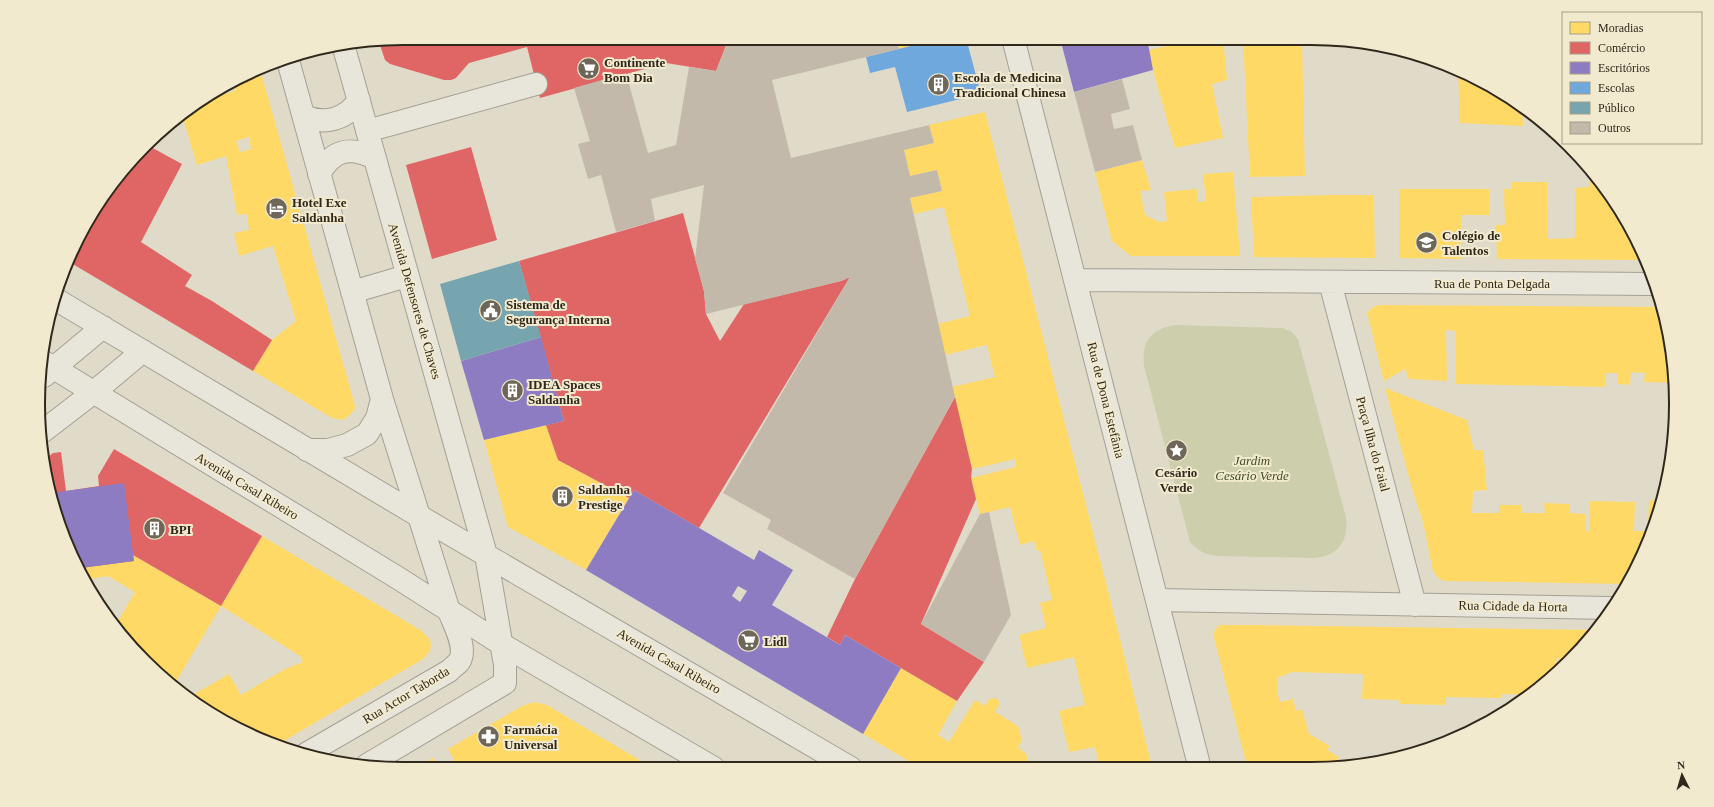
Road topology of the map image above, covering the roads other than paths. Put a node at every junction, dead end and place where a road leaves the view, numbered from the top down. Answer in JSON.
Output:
{"nodes":[{"id":1,"x":1015,"y":45,"type":"edge"},
{"id":2,"x":345,"y":50,"type":"edge"},
{"id":3,"x":289,"y":64,"type":"edge"},
{"id":4,"x":536,"y":84,"type":"dead end"},
{"id":5,"x":359,"y":100,"type":"junction"},
{"id":6,"x":304,"y":116,"type":"junction"},
{"id":7,"x":367,"y":130,"type":"junction"},
{"id":8,"x":375,"y":158,"type":"junction"},
{"id":9,"x":319,"y":174,"type":"junction"},
{"id":10,"x":407,"y":276,"type":"junction"},
{"id":11,"x":1075,"y":280,"type":"junction"},
{"id":12,"x":1330,"y":282,"type":"junction"},
{"id":13,"x":1649,"y":284,"type":"edge"},
{"id":14,"x":352,"y":292,"type":"junction"},
{"id":15,"x":60,"y":302,"type":"edge"},
{"id":16,"x":103,"y":326,"type":"junction"},
{"id":17,"x":143,"y":351,"type":"junction"},
{"id":18,"x":47,"y":369,"type":"edge"},
{"id":19,"x":94,"y":392,"type":"junction"},
{"id":20,"x":382,"y":399,"type":"junction"},
{"id":21,"x":46,"y":429,"type":"edge"},
{"id":22,"x":307,"y":450,"type":"junction"},
{"id":23,"x":419,"y":516,"type":"junction"},
{"id":24,"x":486,"y":555,"type":"junction"},
{"id":25,"x":1157,"y":600,"type":"junction"},
{"id":26,"x":1415,"y":605,"type":"junction"},
{"id":27,"x":1605,"y":608,"type":"edge"},
{"id":28,"x":449,"y":611,"type":"junction"},
{"id":29,"x":503,"y":645,"type":"junction"},
{"id":30,"x":312,"y":750,"type":"edge"},
{"id":31,"x":374,"y":761,"type":"edge"},
{"id":32,"x":704,"y":762,"type":"edge"},
{"id":33,"x":841,"y":762,"type":"edge"},
{"id":34,"x":1198,"y":762,"type":"edge"}],
"edges":[{"from":1,"to":11,"type":"street","name":"Rua de Dona Estefânia"},
{"from":2,"to":5,"type":"street","name":"Avenida Defensores de Chaves"},
{"from":3,"to":6,"type":"street"},
{"from":4,"to":7,"type":"street"},
{"from":5,"to":6,"type":"street"},
{"from":5,"to":7,"type":"street","name":"Avenida Defensores de Chaves"},
{"from":6,"to":9,"type":"street"},
{"from":7,"to":8,"type":"street","name":"Avenida Defensores de Chaves"},
{"from":8,"to":9,"type":"street"},
{"from":8,"to":10,"type":"street","name":"Avenida Defensores de Chaves"},
{"from":9,"to":14,"type":"street"},
{"from":10,"to":14,"type":"street"},
{"from":10,"to":24,"type":"street","name":"Avenida Defensores de Chaves"},
{"from":11,"to":12,"type":"street"},
{"from":11,"to":25,"type":"street","name":"Rua de Dona Estefânia"},
{"from":12,"to":13,"type":"street","name":"Rua de Ponta Delgada"},
{"from":12,"to":26,"type":"street","name":"Praça Ilha do Faial"},
{"from":14,"to":20,"type":"street"},
{"from":15,"to":16,"type":"street","name":"Avenida Casal Ribeiro"},
{"from":16,"to":17,"type":"street","name":"Avenida Casal Ribeiro"},
{"from":16,"to":18,"type":"street"},
{"from":17,"to":19,"type":"street"},
{"from":17,"to":22,"type":"street","name":"Avenida Casal Ribeiro"},
{"from":18,"to":19,"type":"street","name":"Avenida Casal Ribeiro"},
{"from":19,"to":21,"type":"street"},
{"from":19,"to":28,"type":"street","name":"Avenida Casal Ribeiro"},
{"from":20,"to":22,"type":"street"},
{"from":20,"to":23,"type":"street"},
{"from":22,"to":23,"type":"street","name":"Avenida Casal Ribeiro"},
{"from":23,"to":24,"type":"street","name":"Avenida Casal Ribeiro"},
{"from":23,"to":28,"type":"street"},
{"from":24,"to":29,"type":"street"},
{"from":24,"to":33,"type":"street","name":"Avenida Casal Ribeiro"},
{"from":25,"to":26,"type":"street"},
{"from":25,"to":34,"type":"street","name":"Rua de Dona Estefânia"},
{"from":26,"to":27,"type":"street","name":"Rua Cidade da Horta"},
{"from":28,"to":29,"type":"street","name":"Avenida Casal Ribeiro"},
{"from":28,"to":30,"type":"street","name":"Rua Actor Taborda"},
{"from":29,"to":31,"type":"street"},
{"from":29,"to":32,"type":"street","name":"Avenida Casal Ribeiro"}]}
